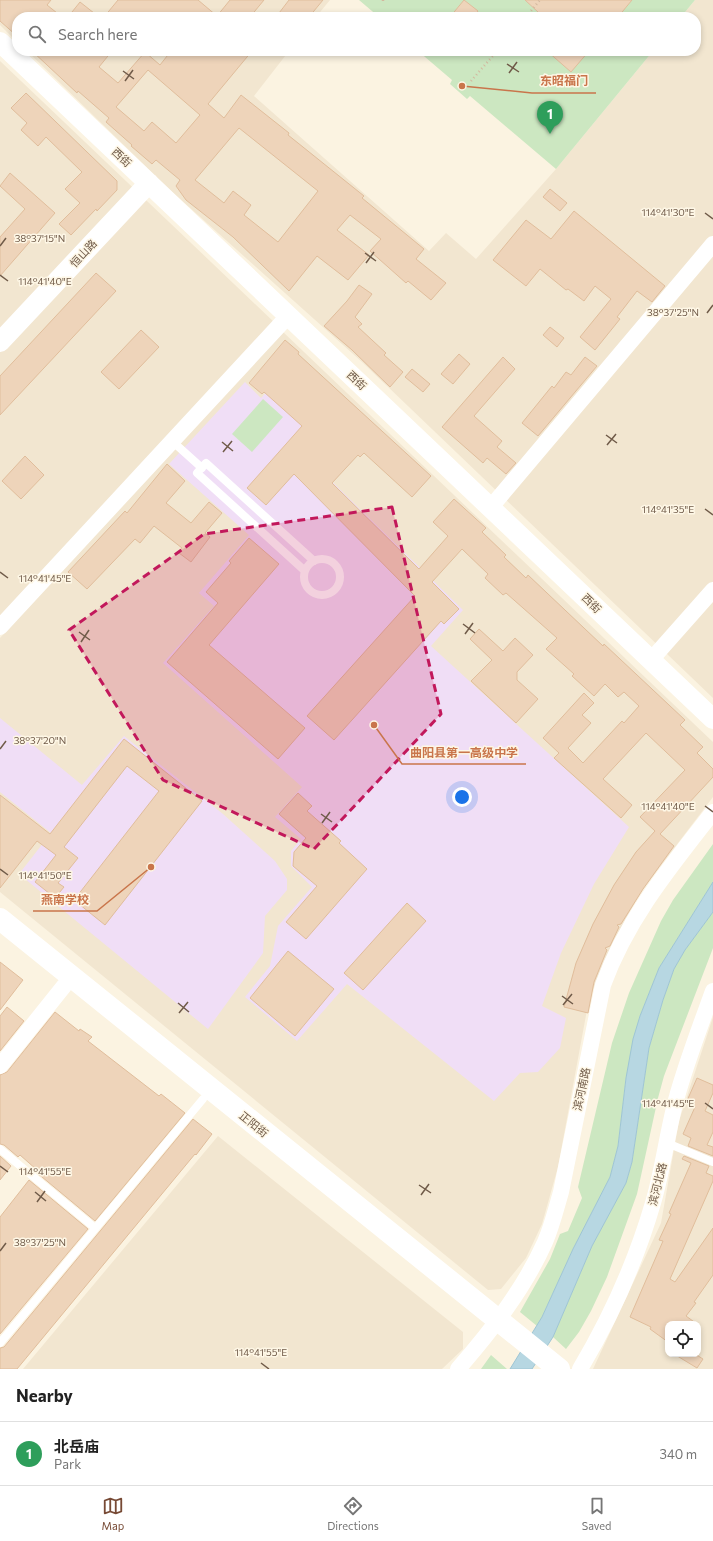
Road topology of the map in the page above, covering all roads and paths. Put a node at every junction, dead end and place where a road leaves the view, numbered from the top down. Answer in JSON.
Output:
{"nodes":[{"id":1,"x":540,"y":0,"type":"edge"},
{"id":2,"x":530,"y":12,"type":"edge"},
{"id":3,"x":0,"y":42,"type":"edge"},
{"id":4,"x":12,"y":53,"type":"edge"},
{"id":5,"x":15,"y":56,"type":"edge"},
{"id":6,"x":493,"y":56,"type":"edge"},
{"id":7,"x":471,"y":81,"type":"dead end"},
{"id":8,"x":149,"y":183,"type":"junction"},
{"id":9,"x":713,"y":244,"type":"edge"},
{"id":10,"x":289,"y":316,"type":"junction"},
{"id":11,"x":0,"y":342,"type":"edge"},
{"id":12,"x":172,"y":441,"type":"junction"},
{"id":13,"x":202,"y":468,"type":"junction"},
{"id":14,"x":491,"y":508,"type":"junction"},
{"id":15,"x":314,"y":561,"type":"junction"},
{"id":16,"x":305,"y":571,"type":"junction"},
{"id":17,"x":713,"y":590,"type":"edge"},
{"id":18,"x":0,"y":627,"type":"edge"},
{"id":19,"x":651,"y":660,"type":"junction"},
{"id":20,"x":713,"y":719,"type":"edge"},
{"id":21,"x":713,"y":812,"type":"edge"},
{"id":22,"x":0,"y":919,"type":"edge"},
{"id":23,"x":0,"y":934,"type":"edge"},
{"id":24,"x":64,"y":986,"type":"junction"},
{"id":25,"x":713,"y":991,"type":"edge"},
{"id":26,"x":0,"y":1066,"type":"edge"},
{"id":27,"x":203,"y":1099,"type":"junction"},
{"id":28,"x":667,"y":1143,"type":"junction"},
{"id":29,"x":0,"y":1149,"type":"edge"},
{"id":30,"x":713,"y":1162,"type":"edge"},
{"id":31,"x":96,"y":1228,"type":"junction"},
{"id":32,"x":499,"y":1329,"type":"junction"},
{"id":33,"x":0,"y":1343,"type":"edge"},
{"id":34,"x":458,"y":1369,"type":"edge"},
{"id":35,"x":540,"y":1369,"type":"edge"},
{"id":36,"x":559,"y":1369,"type":"edge"},
{"id":37,"x":580,"y":1369,"type":"edge"}],
"edges":[{"from":1,"to":2,"type":"path"},
{"from":3,"to":4,"type":"street","name":"西街"},
{"from":5,"to":8,"type":"street","name":"西街"},
{"from":6,"to":7,"type":"path"},
{"from":8,"to":10,"type":"street","name":"西街"},
{"from":8,"to":11,"type":"street","name":"恒山路"},
{"from":9,"to":14,"type":"street"},
{"from":10,"to":12,"type":"street"},
{"from":10,"to":14,"type":"street","name":"西街"},
{"from":12,"to":13,"type":"lane"},
{"from":12,"to":18,"type":"street"},
{"from":13,"to":15,"type":"lane"},
{"from":13,"to":16,"type":"lane"},
{"from":14,"to":19,"type":"street","name":"西街"},
{"from":15,"to":16,"type":"lane"},
{"from":15,"to":16,"type":"lane"},
{"from":17,"to":19,"type":"street"},
{"from":19,"to":20,"type":"street","name":"西街"},
{"from":21,"to":32,"type":"street","name":"滨河南路"},
{"from":22,"to":32,"type":"main road","name":"正阳街"},
{"from":23,"to":24,"type":"main road","name":"正阳街"},
{"from":24,"to":26,"type":"street"},
{"from":24,"to":27,"type":"main road","name":"正阳街"},
{"from":25,"to":28,"type":"street","name":"滨河北路"},
{"from":27,"to":31,"type":"lane"},
{"from":27,"to":32,"type":"main road","name":"正阳街"},
{"from":28,"to":30,"type":"lane"},
{"from":28,"to":37,"type":"street","name":"滨河北路"},
{"from":29,"to":31,"type":"lane"},
{"from":31,"to":33,"type":"lane"},
{"from":32,"to":34,"type":"street","name":"滨河南路"},
{"from":32,"to":35,"type":"main road"},
{"from":32,"to":36,"type":"main road"}]}
